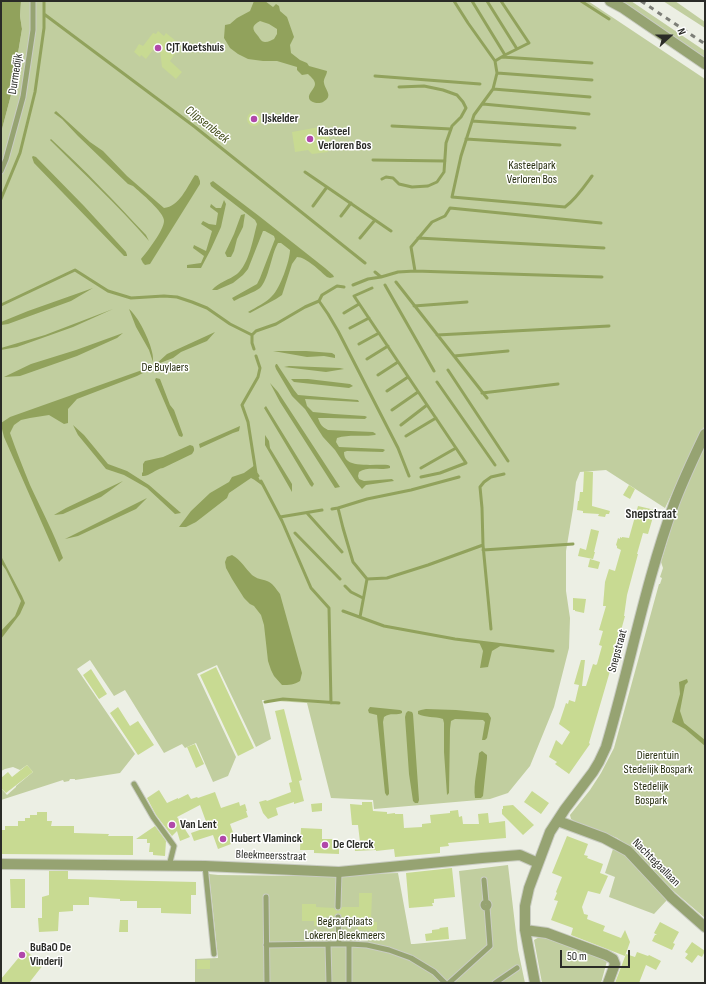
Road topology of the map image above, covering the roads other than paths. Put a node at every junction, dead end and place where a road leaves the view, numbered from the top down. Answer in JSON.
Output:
{"nodes":[{"id":1,"x":33,"y":1,"type":"edge"},
{"id":2,"x":610,"y":1,"type":"edge"},
{"id":3,"x":705,"y":64,"type":"edge"},
{"id":4,"x":1,"y":170,"type":"edge"},
{"id":5,"x":705,"y":434,"type":"edge"},
{"id":6,"x":134,"y":784,"type":"dead end"},
{"id":7,"x":558,"y":821,"type":"junction"},
{"id":8,"x":538,"y":863,"type":"junction"},
{"id":9,"x":1,"y":864,"type":"edge"},
{"id":10,"x":169,"y":866,"type":"junction"},
{"id":11,"x":205,"y":866,"type":"junction"},
{"id":12,"x":339,"y":872,"type":"junction"},
{"id":13,"x":484,"y":880,"type":"dead end"},
{"id":14,"x":266,"y":897,"type":"dead end"},
{"id":15,"x":338,"y":907,"type":"dead end"},
{"id":16,"x":338,"y":917,"type":"dead end"},
{"id":17,"x":705,"y":927,"type":"edge"},
{"id":18,"x":525,"y":930,"type":"junction"},
{"id":19,"x":328,"y":944,"type":"junction"},
{"id":20,"x":339,"y":944,"type":"junction"},
{"id":21,"x":349,"y":944,"type":"junction"},
{"id":22,"x":266,"y":945,"type":"junction"},
{"id":23,"x":214,"y":954,"type":"dead end"},
{"id":24,"x":517,"y":968,"type":"dead end"},
{"id":25,"x":267,"y":983,"type":"edge"},
{"id":26,"x":329,"y":983,"type":"edge"},
{"id":27,"x":349,"y":983,"type":"edge"},
{"id":28,"x":445,"y":983,"type":"edge"},
{"id":29,"x":449,"y":983,"type":"edge"},
{"id":30,"x":495,"y":983,"type":"edge"},
{"id":31,"x":535,"y":983,"type":"edge"},
{"id":32,"x":608,"y":983,"type":"edge"}],
"edges":[{"from":1,"to":4,"type":"lane","name":"Durmedijk"},
{"from":2,"to":3,"type":"street"},
{"from":5,"to":7,"type":"street","name":"Snepstraat"},
{"from":6,"to":10,"type":"lane"},
{"from":7,"to":8,"type":"street","name":"Snepstraat"},
{"from":7,"to":17,"type":"street","name":"Nachtegaallaan"},
{"from":8,"to":12,"type":"street","name":"Bleekmeersstraat"},
{"from":8,"to":18,"type":"street","name":"Snepstraat"},
{"from":9,"to":10,"type":"street","name":"Bleekmeersstraat"},
{"from":10,"to":11,"type":"street","name":"Bleekmeersstraat"},
{"from":11,"to":12,"type":"street","name":"Bleekmeersstraat"},
{"from":11,"to":23,"type":"lane"},
{"from":12,"to":15,"type":"lane"},
{"from":13,"to":29,"type":"lane"},
{"from":14,"to":22,"type":"lane"},
{"from":16,"to":20,"type":"lane"},
{"from":18,"to":31,"type":"street","name":"Snepstraat"},
{"from":18,"to":32,"type":"street"},
{"from":19,"to":20,"type":"lane"},
{"from":19,"to":22,"type":"lane"},
{"from":19,"to":26,"type":"lane"},
{"from":20,"to":21,"type":"lane"},
{"from":21,"to":27,"type":"lane"},
{"from":21,"to":28,"type":"lane"},
{"from":22,"to":25,"type":"lane"},
{"from":24,"to":30,"type":"lane"}]}
